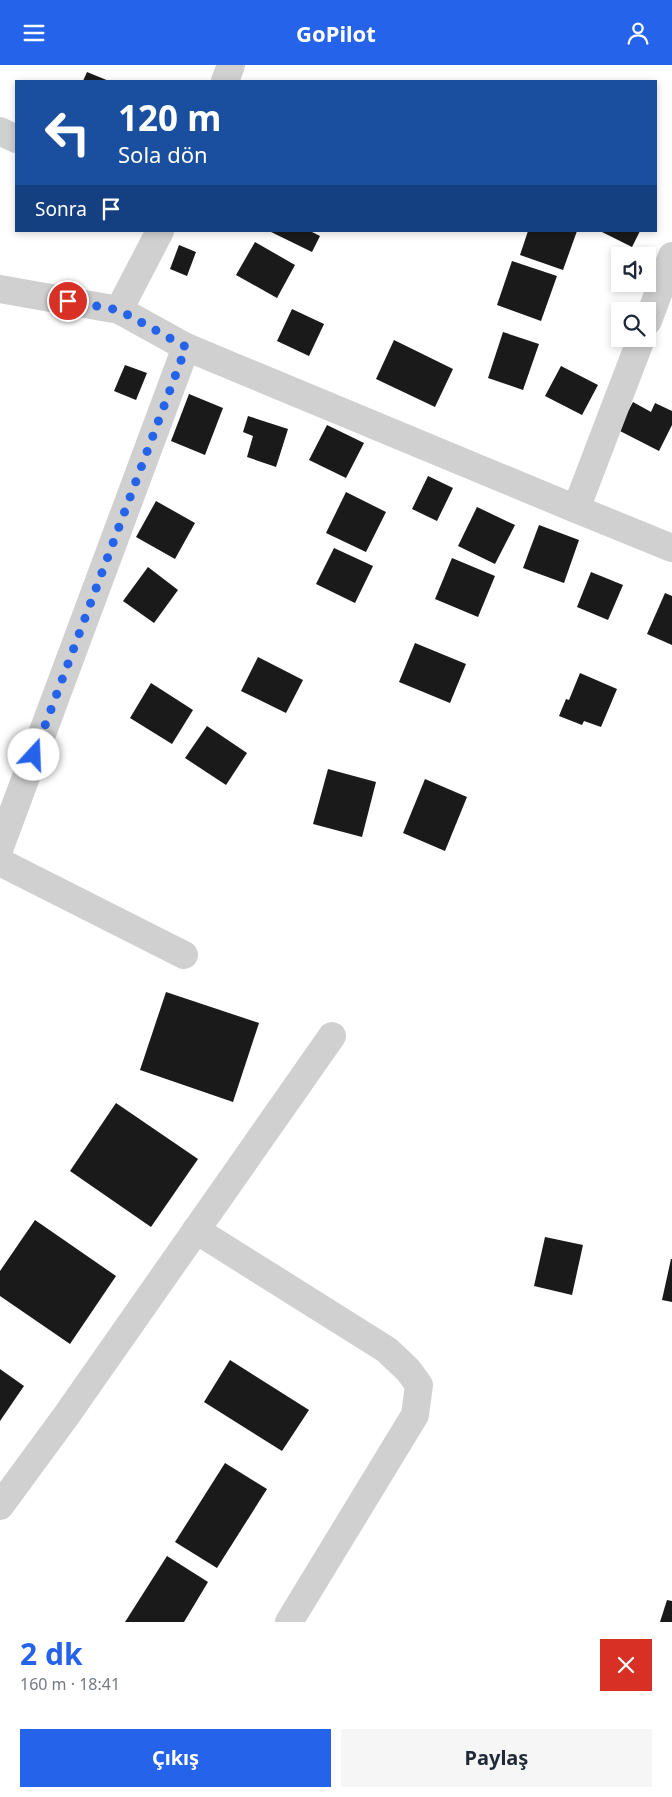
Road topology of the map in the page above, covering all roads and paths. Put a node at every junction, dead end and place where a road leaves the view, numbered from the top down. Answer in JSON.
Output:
{"nodes":[{"id":1,"x":231,"y":65,"type":"edge"},
{"id":2,"x":224,"y":80,"type":"edge"},
{"id":3,"x":0,"y":131,"type":"edge"},
{"id":4,"x":15,"y":138,"type":"edge"},
{"id":5,"x":159,"y":232,"type":"edge"},
{"id":6,"x":672,"y":256,"type":"edge"},
{"id":7,"x":0,"y":289,"type":"edge"},
{"id":8,"x":655,"y":302,"type":"edge"},
{"id":9,"x":119,"y":310,"type":"junction"},
{"id":10,"x":186,"y":347,"type":"junction"},
{"id":11,"x":638,"y":347,"type":"edge"},
{"id":12,"x":576,"y":509,"type":"junction"},
{"id":13,"x":672,"y":547,"type":"edge"},
{"id":14,"x":0,"y":847,"type":"edge"},
{"id":15,"x":0,"y":862,"type":"edge"},
{"id":16,"x":184,"y":955,"type":"dead end"},
{"id":17,"x":332,"y":1036,"type":"dead end"},
{"id":18,"x":196,"y":1230,"type":"junction"},
{"id":19,"x":0,"y":1506,"type":"edge"},
{"id":20,"x":290,"y":1622,"type":"edge"}],
"edges":[{"from":1,"to":2,"type":"street"},
{"from":3,"to":4,"type":"street"},
{"from":5,"to":9,"type":"street"},
{"from":6,"to":8,"type":"street"},
{"from":7,"to":9,"type":"street"},
{"from":9,"to":10,"type":"street"},
{"from":10,"to":12,"type":"street"},
{"from":10,"to":14,"type":"street"},
{"from":11,"to":12,"type":"street"},
{"from":12,"to":13,"type":"street"},
{"from":15,"to":16,"type":"street"},
{"from":17,"to":18,"type":"street"},
{"from":18,"to":19,"type":"street"},
{"from":18,"to":20,"type":"street"}]}
